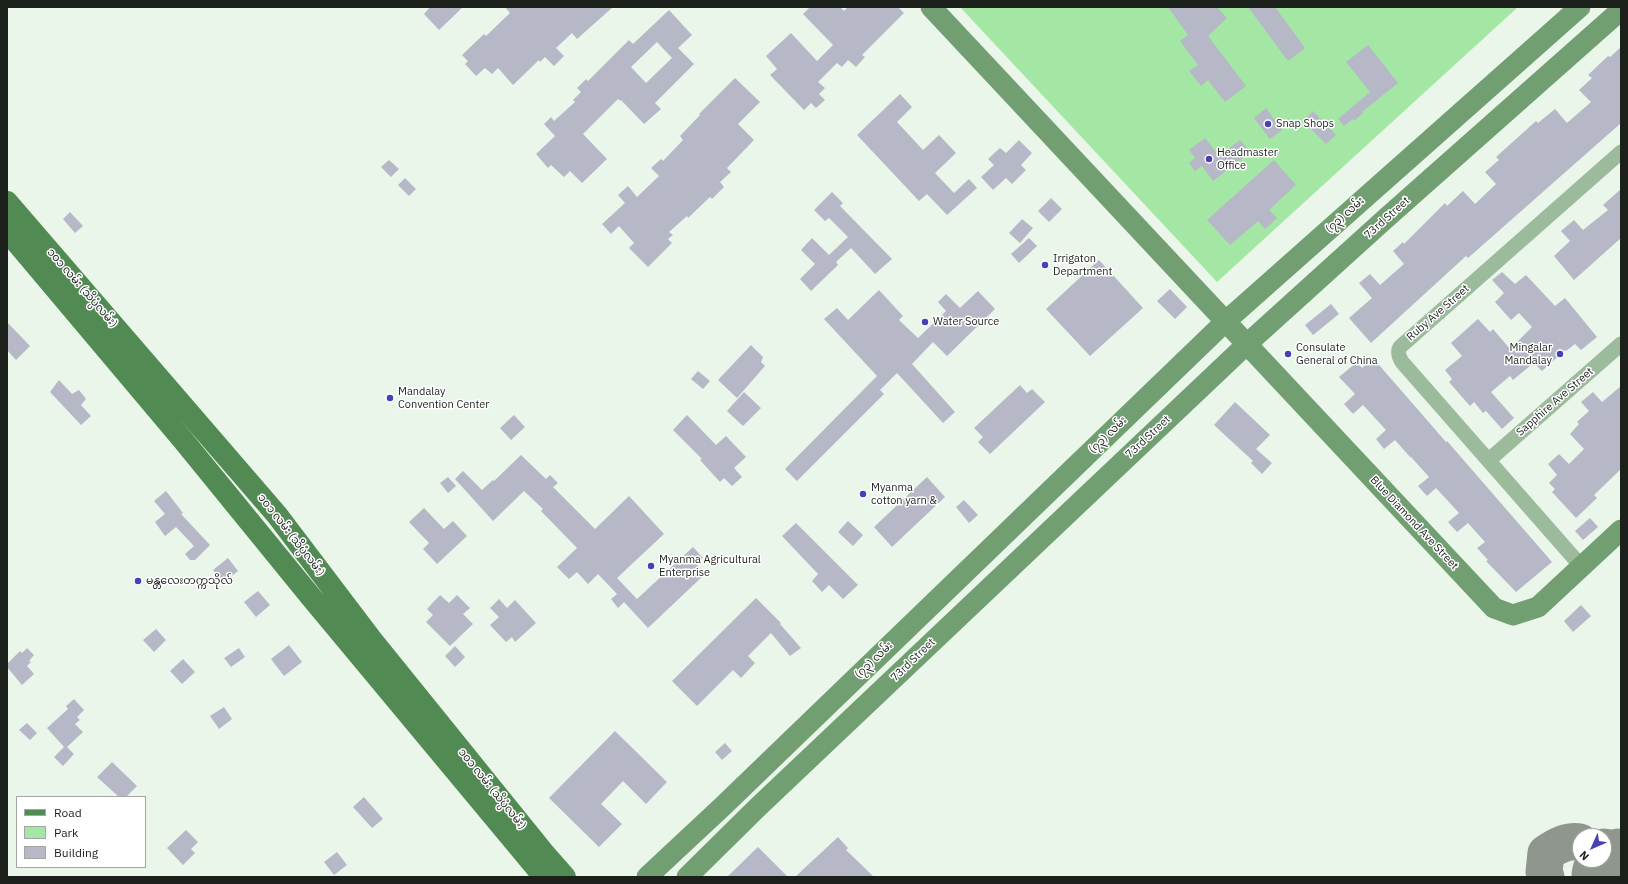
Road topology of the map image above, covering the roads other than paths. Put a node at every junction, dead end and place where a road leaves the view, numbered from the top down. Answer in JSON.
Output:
{"nodes":[{"id":1,"x":931,"y":7,"type":"edge"},
{"id":2,"x":1580,"y":7,"type":"edge"},
{"id":3,"x":1621,"y":10,"type":"edge"},
{"id":4,"x":1621,"y":152,"type":"edge"},
{"id":5,"x":1365,"y":197,"type":"junction"},
{"id":6,"x":7,"y":202,"type":"edge"},
{"id":7,"x":1384,"y":220,"type":"junction"},
{"id":8,"x":7,"y":231,"type":"edge"},
{"id":9,"x":1226,"y":321,"type":"junction"},
{"id":10,"x":1247,"y":344,"type":"junction"},
{"id":11,"x":1621,"y":344,"type":"edge"},
{"id":12,"x":1489,"y":460,"type":"junction"},
{"id":13,"x":1621,"y":530,"type":"edge"},
{"id":14,"x":1581,"y":566,"type":"junction"},
{"id":15,"x":364,"y":645,"type":"junction"},
{"id":16,"x":544,"y":877,"type":"edge"},
{"id":17,"x":565,"y":877,"type":"edge"},
{"id":18,"x":647,"y":877,"type":"edge"},
{"id":19,"x":687,"y":877,"type":"edge"}],
"edges":[{"from":1,"to":9,"type":"main road","name":"Blue Diamond Ave Street"},
{"from":2,"to":5,"type":"main road","name":"(၇၃) လမ်း"},
{"from":3,"to":7,"type":"main road","name":"73rd Street"},
{"from":4,"to":12,"type":"street","name":"Ruby Ave Street"},
{"from":5,"to":7,"type":"main road"},
{"from":5,"to":9,"type":"main road","name":"(၇၃) လမ်း"},
{"from":6,"to":15,"type":"main road","name":"၁၀၁ လမ်း (သိပ္ပံလမ်း)"},
{"from":7,"to":10,"type":"main road","name":"73rd Street"},
{"from":8,"to":15,"type":"main road","name":"၁၀၁ လမ်း (သိပ္ပံလမ်း)"},
{"from":9,"to":10,"type":"main road","name":"Blue Diamond Ave Street"},
{"from":9,"to":18,"type":"main road","name":"(၇၃) လမ်း"},
{"from":10,"to":14,"type":"main road","name":"Blue Diamond Ave Street"},
{"from":10,"to":19,"type":"main road","name":"73rd Street"},
{"from":11,"to":12,"type":"street","name":"Sapphire Ave Street"},
{"from":12,"to":14,"type":"street","name":"Ruby Ave Street"},
{"from":13,"to":14,"type":"main road","name":"Blue Diamond Ave Street"},
{"from":15,"to":16,"type":"main road","name":"၁၀၁ လမ်း (သိပ္ပံလမ်း)"},
{"from":15,"to":17,"type":"main road","name":"၁၀၁ လမ်း (သိပ္ပံလမ်း)"}]}
